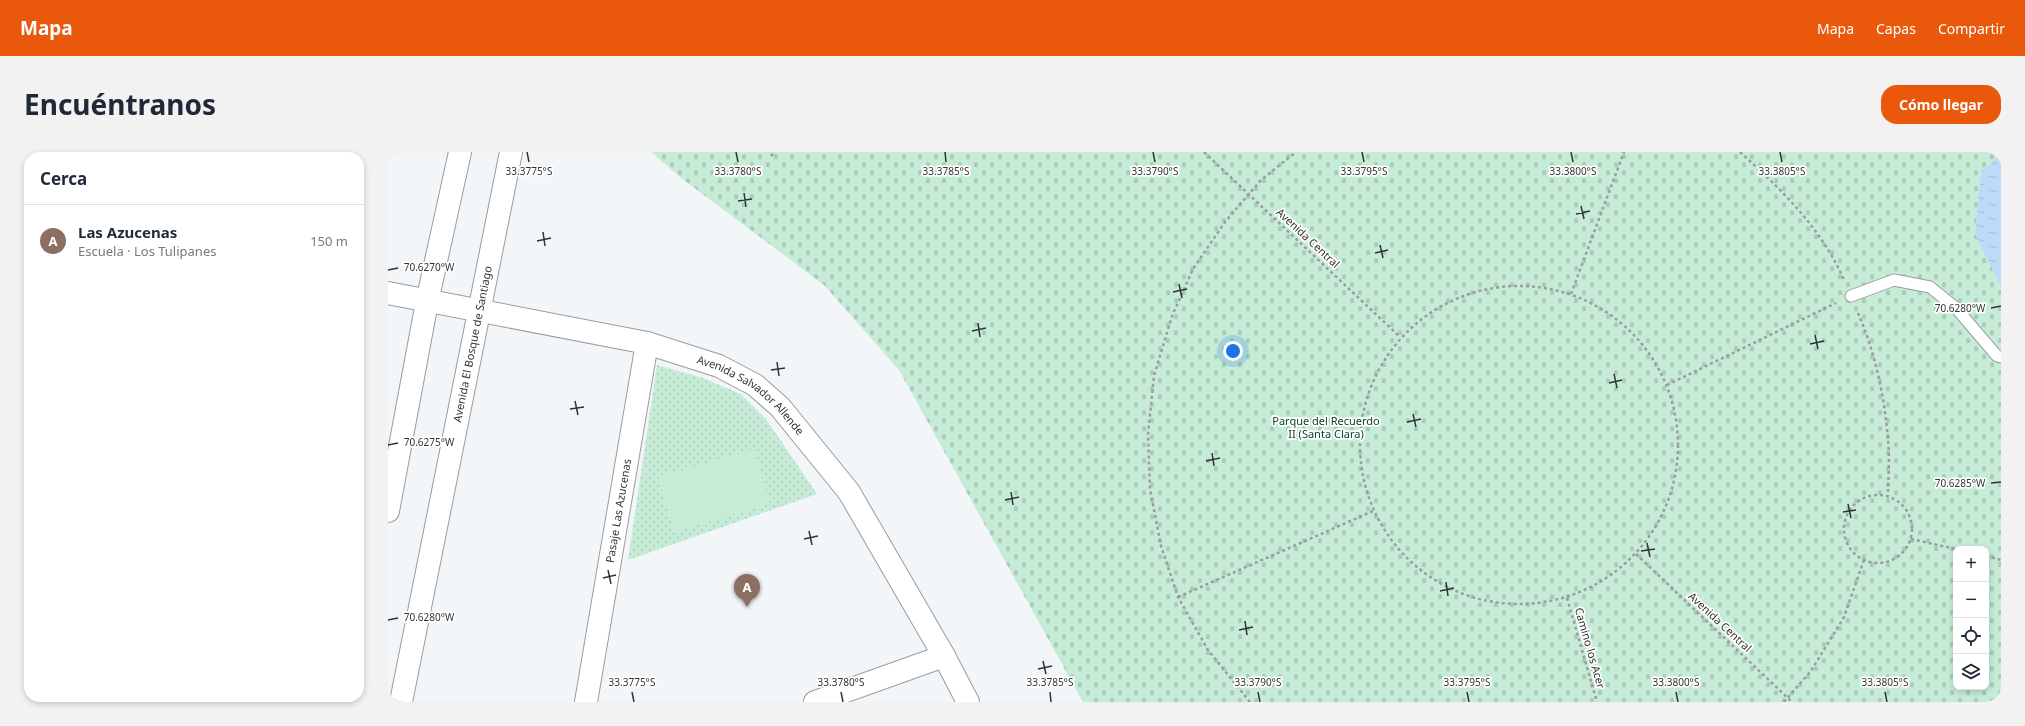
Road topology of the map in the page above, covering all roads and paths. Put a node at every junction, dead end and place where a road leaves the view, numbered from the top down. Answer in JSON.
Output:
{"nodes":[{"id":1,"x":460,"y":152,"type":"edge"},
{"id":2,"x":511,"y":152,"type":"edge"},
{"id":3,"x":775,"y":152,"type":"edge"},
{"id":4,"x":1204,"y":152,"type":"edge"},
{"id":5,"x":1296,"y":152,"type":"edge"},
{"id":6,"x":1624,"y":152,"type":"edge"},
{"id":7,"x":771,"y":156,"type":"dead end"},
{"id":8,"x":1249,"y":194,"type":"junction"},
{"id":9,"x":388,"y":293,"type":"edge"},
{"id":10,"x":1571,"y":294,"type":"junction"},
{"id":11,"x":1851,"y":296,"type":"joint"},
{"id":12,"x":427,"y":302,"type":"junction"},
{"id":13,"x":479,"y":312,"type":"junction"},
{"id":14,"x":1400,"y":336,"type":"junction"},
{"id":15,"x":647,"y":343,"type":"junction"},
{"id":16,"x":2001,"y":358,"type":"edge"},
{"id":17,"x":1667,"y":385,"type":"junction"},
{"id":18,"x":392,"y":469,"type":"edge"},
{"id":19,"x":388,"y":511,"type":"edge"},
{"id":20,"x":1373,"y":511,"type":"junction"},
{"id":21,"x":1911,"y":539,"type":"junction"},
{"id":22,"x":1953,"y":548,"type":"edge"},
{"id":23,"x":1636,"y":554,"type":"junction"},
{"id":24,"x":1989,"y":557,"type":"edge"},
{"id":25,"x":1864,"y":560,"type":"junction"},
{"id":26,"x":2001,"y":560,"type":"edge"},
{"id":27,"x":1178,"y":597,"type":"junction"},
{"id":28,"x":1567,"y":598,"type":"junction"},
{"id":29,"x":944,"y":656,"type":"junction"},
{"id":30,"x":1788,"y":698,"type":"junction"},
{"id":31,"x":401,"y":702,"type":"edge"},
{"id":32,"x":586,"y":702,"type":"edge"},
{"id":33,"x":815,"y":702,"type":"edge"},
{"id":34,"x":968,"y":702,"type":"edge"},
{"id":35,"x":1250,"y":702,"type":"edge"},
{"id":36,"x":1597,"y":702,"type":"edge"},
{"id":37,"x":1784,"y":702,"type":"edge"},
{"id":38,"x":1792,"y":702,"type":"edge"}],
"edges":[{"from":1,"to":12,"type":"street"},
{"from":2,"to":13,"type":"street","name":"Avenida El Bosque de Santiago"},
{"from":3,"to":7,"type":"path"},
{"from":4,"to":8,"type":"path","name":"Avenida Central"},
{"from":5,"to":8,"type":"path"},
{"from":6,"to":10,"type":"path"},
{"from":8,"to":14,"type":"path","name":"Avenida Central"},
{"from":8,"to":27,"type":"path"},
{"from":9,"to":12,"type":"street","name":"Avenida Salvador Allende"},
{"from":10,"to":14,"type":"path"},
{"from":10,"to":17,"type":"path"},
{"from":11,"to":16,"type":"lane"},
{"from":11,"to":17,"type":"path"},
{"from":12,"to":13,"type":"street","name":"Avenida Salvador Allende"},
{"from":12,"to":18,"type":"street"},
{"from":13,"to":15,"type":"street","name":"Avenida Salvador Allende"},
{"from":13,"to":31,"type":"street","name":"Avenida El Bosque de Santiago"},
{"from":14,"to":20,"type":"path"},
{"from":15,"to":29,"type":"street","name":"Avenida Salvador Allende"},
{"from":15,"to":32,"type":"street","name":"Pasaje Las Azucenas"},
{"from":17,"to":23,"type":"path"},
{"from":18,"to":19,"type":"street"},
{"from":20,"to":27,"type":"path"},
{"from":20,"to":28,"type":"path"},
{"from":21,"to":22,"type":"path"},
{"from":21,"to":25,"type":"path"},
{"from":21,"to":25,"type":"path"},
{"from":23,"to":28,"type":"path"},
{"from":23,"to":30,"type":"path","name":"Avenida Central"},
{"from":24,"to":26,"type":"path"},
{"from":25,"to":30,"type":"path"},
{"from":27,"to":35,"type":"path"},
{"from":28,"to":36,"type":"path","name":"Camino los Acer"},
{"from":29,"to":33,"type":"street"},
{"from":29,"to":34,"type":"street","name":"Avenida Salvador Allende"},
{"from":30,"to":37,"type":"path"},
{"from":30,"to":38,"type":"path","name":"Avenida Central"}]}
